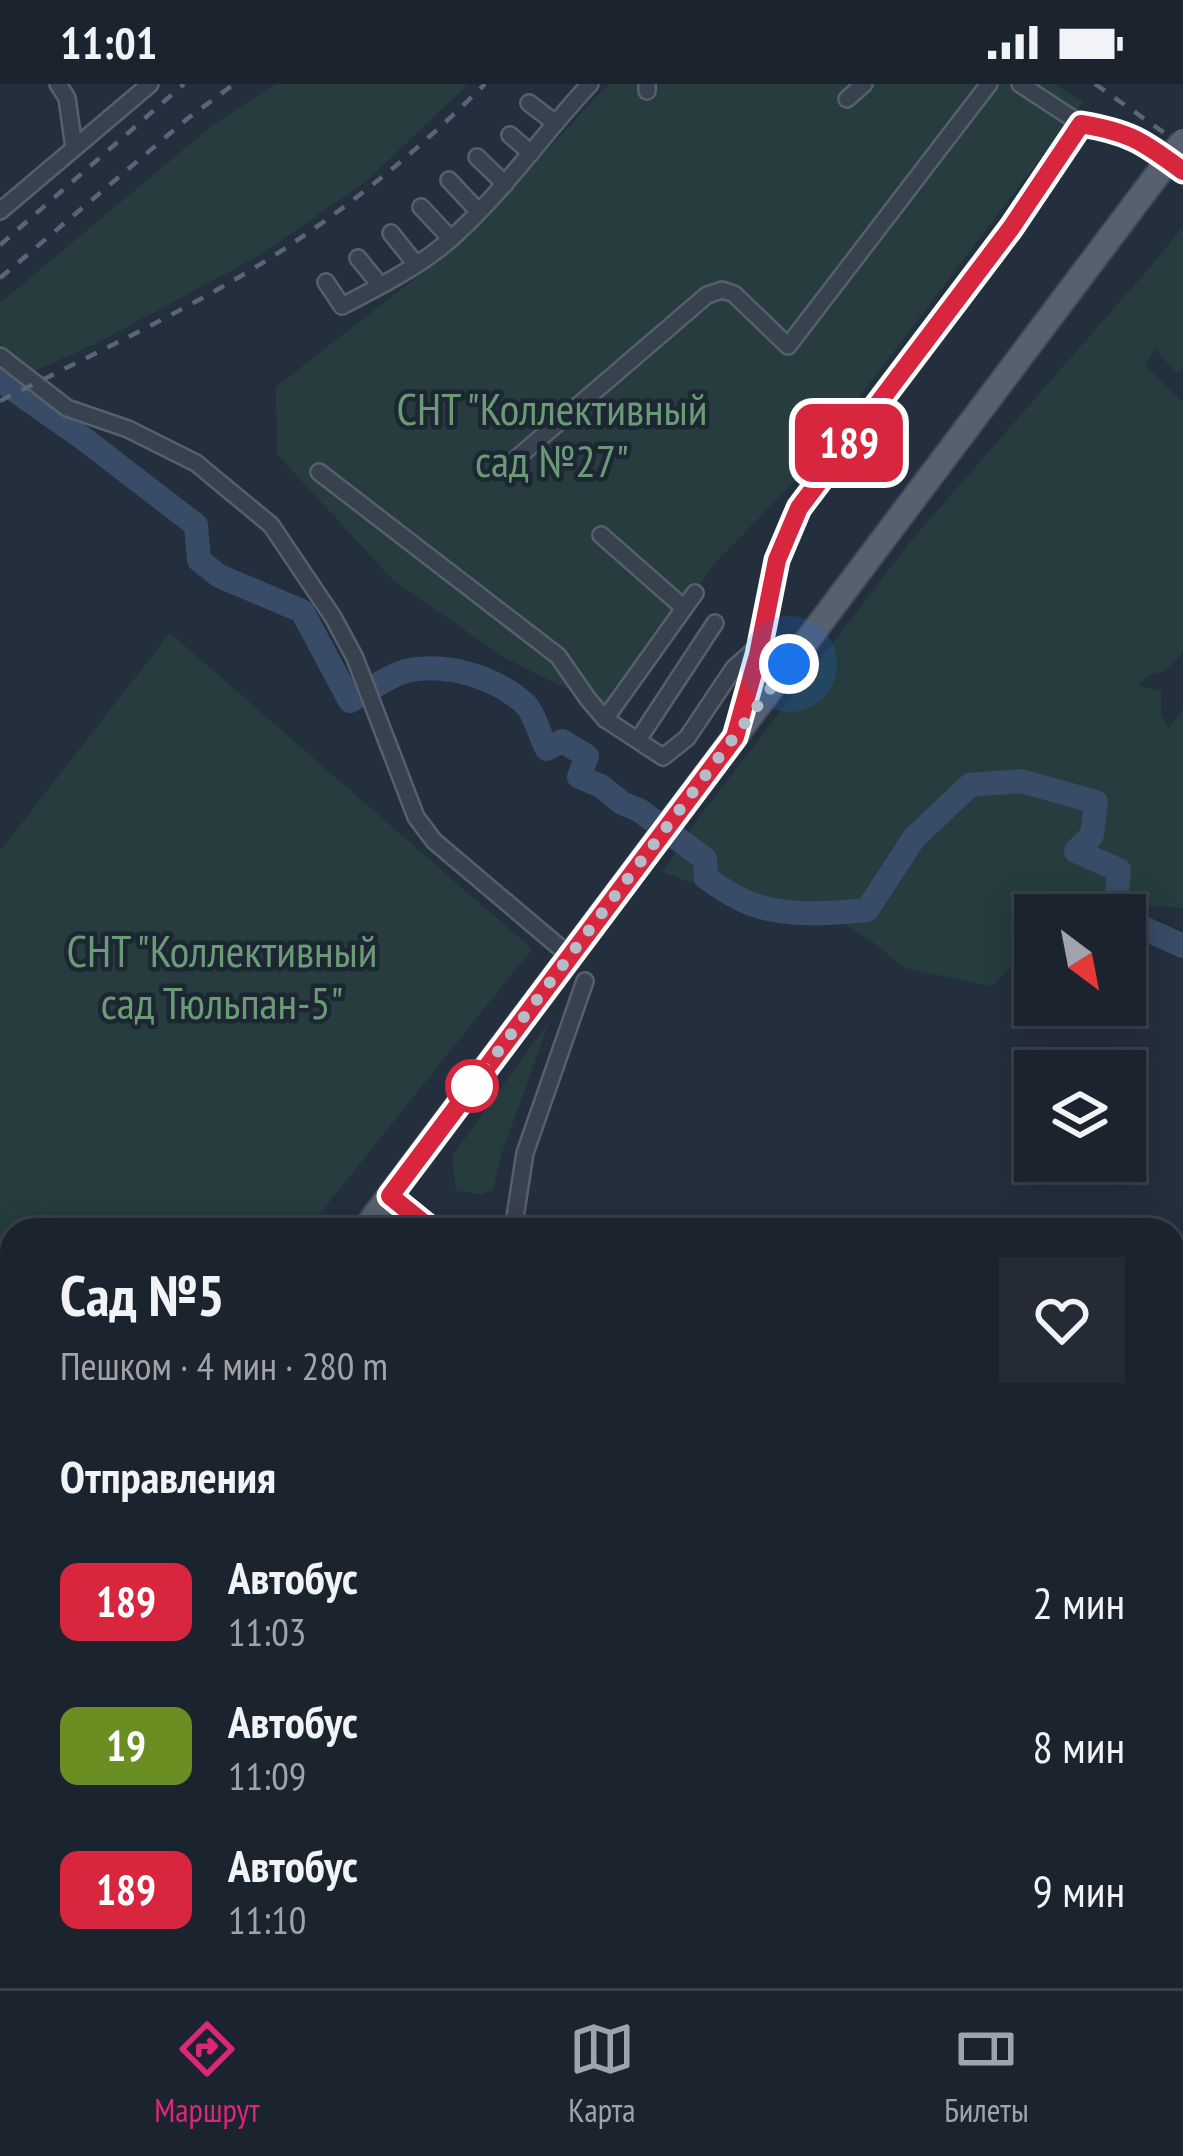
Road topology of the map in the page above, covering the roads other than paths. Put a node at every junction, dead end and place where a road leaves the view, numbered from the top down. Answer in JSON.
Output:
{"nodes":[{"id":1,"x":58,"y":84,"type":"edge"},
{"id":2,"x":150,"y":84,"type":"edge"},
{"id":3,"x":864,"y":84,"type":"edge"},
{"id":4,"x":988,"y":84,"type":"edge"},
{"id":5,"x":1021,"y":84,"type":"edge"},
{"id":6,"x":581,"y":87,"type":"edge"},
{"id":7,"x":847,"y":99,"type":"dead end"},
{"id":8,"x":529,"y":103,"type":"dead end"},
{"id":9,"x":554,"y":122,"type":"junction"},
{"id":10,"x":1081,"y":124,"type":"junction"},
{"id":11,"x":510,"y":135,"type":"dead end"},
{"id":12,"x":1183,"y":141,"type":"edge"},
{"id":13,"x":74,"y":148,"type":"junction"},
{"id":14,"x":531,"y":153,"type":"junction"},
{"id":15,"x":477,"y":157,"type":"dead end"},
{"id":16,"x":1183,"y":171,"type":"edge"},
{"id":17,"x":449,"y":181,"type":"dead end"},
{"id":18,"x":505,"y":184,"type":"junction"},
{"id":19,"x":421,"y":207,"type":"dead end"},
{"id":20,"x":0,"y":211,"type":"edge"},
{"id":21,"x":478,"y":211,"type":"junction"},
{"id":22,"x":392,"y":233,"type":"dead end"},
{"id":23,"x":451,"y":239,"type":"junction"},
{"id":24,"x":358,"y":258,"type":"dead end"},
{"id":25,"x":416,"y":263,"type":"junction"},
{"id":26,"x":326,"y":281,"type":"dead end"},
{"id":27,"x":380,"y":285,"type":"junction"},
{"id":28,"x":0,"y":356,"type":"edge"},
{"id":29,"x":517,"y":458,"type":"dead end"},
{"id":30,"x":319,"y":472,"type":"dead end"},
{"id":31,"x":601,"y":535,"type":"dead end"},
{"id":32,"x":695,"y":593,"type":"dead end"},
{"id":33,"x":684,"y":608,"type":"junction"},
{"id":34,"x":715,"y":623,"type":"dead end"},
{"id":35,"x":760,"y":644,"type":"junction"},
{"id":36,"x":605,"y":719,"type":"junction"},
{"id":37,"x":735,"y":737,"type":"junction"},
{"id":38,"x":638,"y":740,"type":"junction"},
{"id":39,"x":570,"y":956,"type":"junction"},
{"id":40,"x":585,"y":981,"type":"dead end"},
{"id":41,"x":390,"y":1196,"type":"junction"},
{"id":42,"x":373,"y":1218,"type":"edge"},
{"id":43,"x":417,"y":1218,"type":"edge"},
{"id":44,"x":515,"y":1218,"type":"edge"}],
"edges":[{"from":1,"to":13,"type":"street"},
{"from":2,"to":13,"type":"street"},
{"from":3,"to":7,"type":"street"},
{"from":4,"to":29,"type":"street"},
{"from":5,"to":10,"type":"street"},
{"from":6,"to":9,"type":"street"},
{"from":8,"to":9,"type":"street"},
{"from":9,"to":14,"type":"street"},
{"from":10,"to":16,"type":"street"},
{"from":10,"to":35,"type":"street"},
{"from":11,"to":14,"type":"street"},
{"from":12,"to":37,"type":"main road","bridge":true},
{"from":13,"to":20,"type":"street"},
{"from":14,"to":18,"type":"street"},
{"from":15,"to":18,"type":"street"},
{"from":17,"to":21,"type":"street"},
{"from":18,"to":21,"type":"street"},
{"from":19,"to":23,"type":"street"},
{"from":21,"to":23,"type":"street"},
{"from":22,"to":25,"type":"street"},
{"from":23,"to":25,"type":"street"},
{"from":24,"to":27,"type":"street"},
{"from":25,"to":27,"type":"street"},
{"from":26,"to":27,"type":"street"},
{"from":28,"to":39,"type":"street"},
{"from":30,"to":36,"type":"street"},
{"from":31,"to":33,"type":"street"},
{"from":32,"to":33,"type":"street"},
{"from":33,"to":36,"type":"street"},
{"from":34,"to":38,"type":"street"},
{"from":35,"to":37,"type":"street"},
{"from":35,"to":38,"type":"street"},
{"from":36,"to":38,"type":"street"},
{"from":37,"to":39,"type":"main road"},
{"from":39,"to":41,"type":"main road"},
{"from":40,"to":44,"type":"street"},
{"from":41,"to":42,"type":"main road"},
{"from":41,"to":43,"type":"street"}]}
